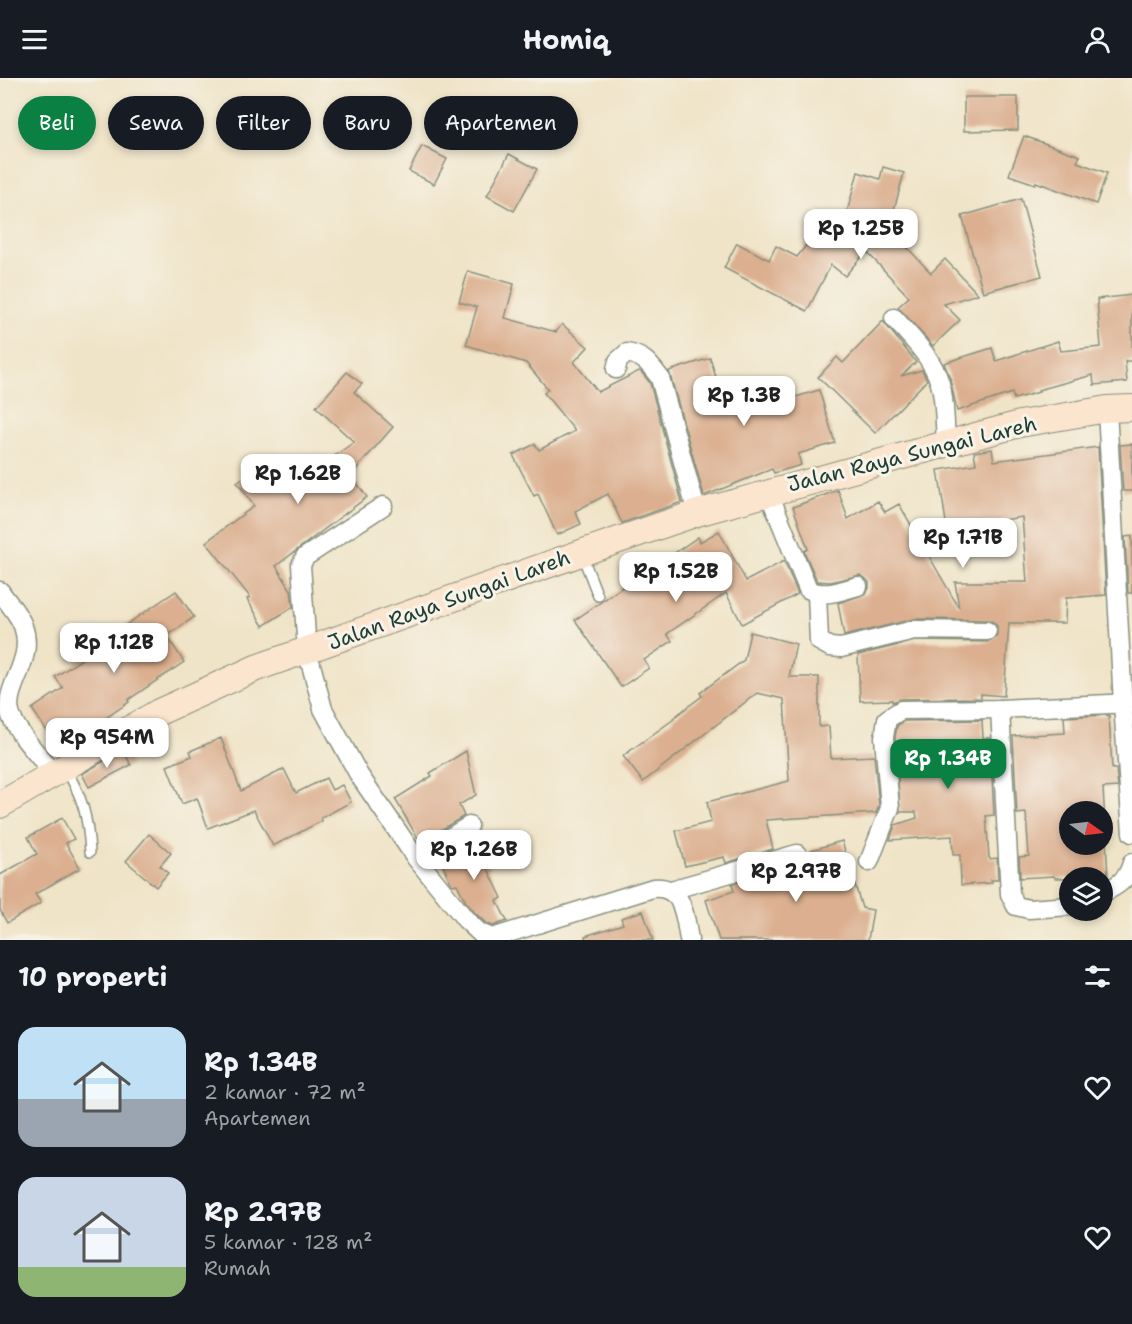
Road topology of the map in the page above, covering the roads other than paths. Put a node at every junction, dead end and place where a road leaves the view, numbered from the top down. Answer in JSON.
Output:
{"nodes":[{"id":1,"x":894,"y":318,"type":"dead end"},
{"id":2,"x":616,"y":369,"type":"dead end"},
{"id":3,"x":1132,"y":408,"type":"edge"},
{"id":4,"x":1107,"y":410,"type":"junction"},
{"id":5,"x":946,"y":444,"type":"junction"},
{"id":6,"x":768,"y":491,"type":"junction"},
{"id":7,"x":382,"y":506,"type":"dead end"},
{"id":8,"x":697,"y":513,"type":"junction"},
{"id":9,"x":581,"y":553,"type":"junction"},
{"id":10,"x":858,"y":586,"type":"dead end"},
{"id":11,"x":0,"y":591,"type":"edge"},
{"id":12,"x":817,"y":594,"type":"junction"},
{"id":13,"x":598,"y":596,"type":"dead end"},
{"id":14,"x":987,"y":631,"type":"dead end"},
{"id":15,"x":307,"y":650,"type":"junction"},
{"id":16,"x":1127,"y":704,"type":"edge"},
{"id":17,"x":1000,"y":709,"type":"junction"},
{"id":18,"x":58,"y":769,"type":"junction"},
{"id":19,"x":0,"y":805,"type":"edge"},
{"id":20,"x":469,"y":826,"type":"dead end"},
{"id":21,"x":1132,"y":833,"type":"edge"},
{"id":22,"x":90,"y":852,"type":"dead end"},
{"id":23,"x":797,"y":854,"type":"dead end"},
{"id":24,"x":416,"y":858,"type":"junction"},
{"id":25,"x":869,"y":862,"type":"dead end"},
{"id":26,"x":1132,"y":863,"type":"edge"},
{"id":27,"x":1113,"y":888,"type":"edge"},
{"id":28,"x":671,"y":890,"type":"junction"},
{"id":29,"x":1059,"y":907,"type":"edge"},
{"id":30,"x":689,"y":940,"type":"edge"}],
"edges":[{"from":1,"to":5,"type":"street"},
{"from":2,"to":8,"type":"street"},
{"from":3,"to":4,"type":"street","name":"Jalan Raya Sungai Lareh"},
{"from":4,"to":5,"type":"street","name":"Jalan Raya Sungai Lareh"},
{"from":4,"to":16,"type":"street"},
{"from":5,"to":6,"type":"street","name":"Jalan Raya Sungai Lareh"},
{"from":6,"to":8,"type":"street","name":"Jalan Raya Sungai Lareh"},
{"from":6,"to":12,"type":"street"},
{"from":7,"to":15,"type":"street"},
{"from":8,"to":9,"type":"street","name":"Jalan Raya Sungai Lareh"},
{"from":9,"to":13,"type":"lane"},
{"from":9,"to":15,"type":"street","name":"Jalan Raya Sungai Lareh"},
{"from":10,"to":12,"type":"street"},
{"from":11,"to":18,"type":"street"},
{"from":12,"to":14,"type":"street"},
{"from":15,"to":18,"type":"street","name":"Jalan Raya Sungai Lareh"},
{"from":15,"to":24,"type":"street"},
{"from":16,"to":17,"type":"street"},
{"from":16,"to":21,"type":"street"},
{"from":17,"to":25,"type":"street"},
{"from":17,"to":29,"type":"street"},
{"from":18,"to":19,"type":"street","name":"Jalan Raya Sungai Lareh"},
{"from":18,"to":22,"type":"lane"},
{"from":20,"to":24,"type":"street"},
{"from":23,"to":28,"type":"street"},
{"from":24,"to":28,"type":"street"},
{"from":26,"to":27,"type":"street"},
{"from":28,"to":30,"type":"street"}]}
